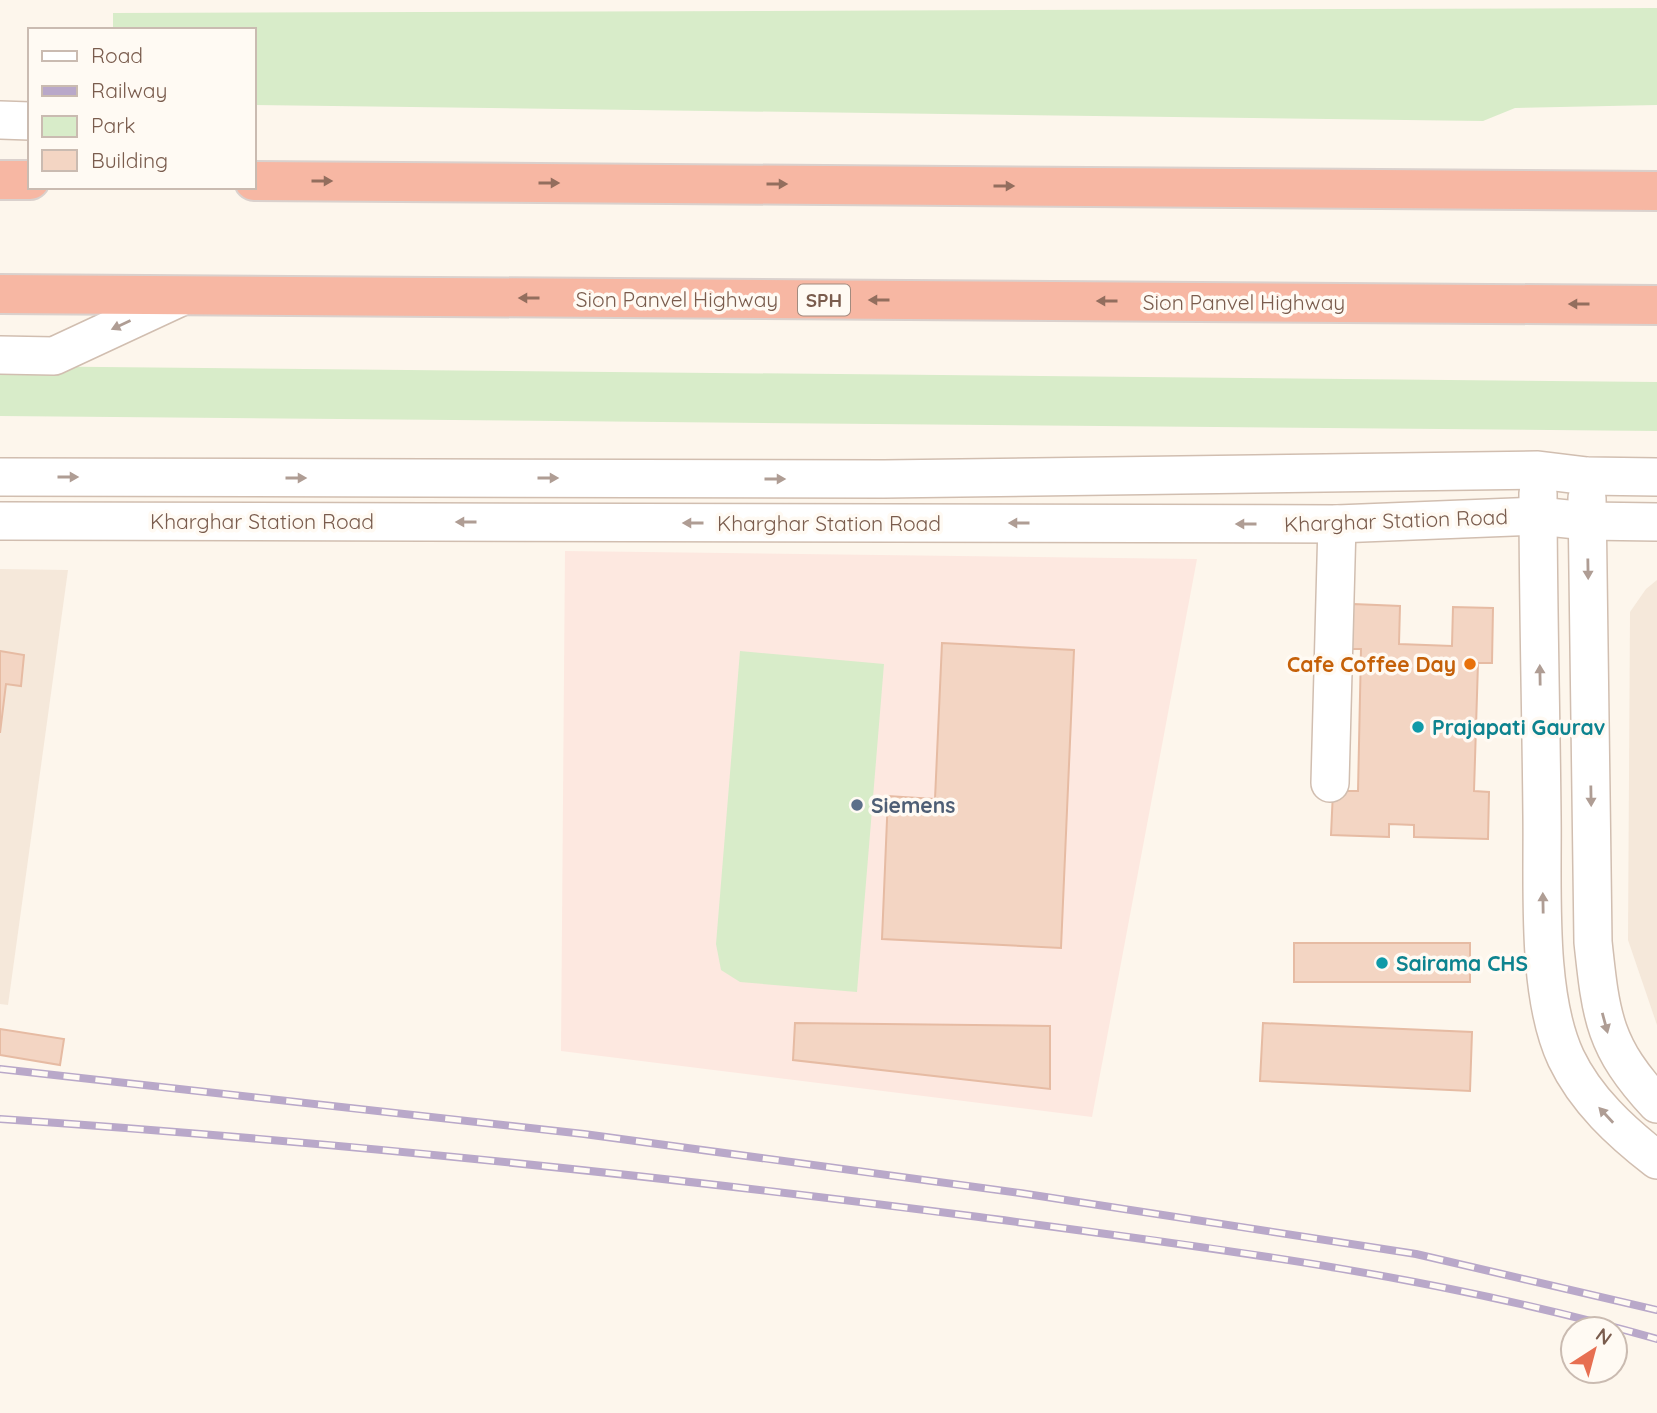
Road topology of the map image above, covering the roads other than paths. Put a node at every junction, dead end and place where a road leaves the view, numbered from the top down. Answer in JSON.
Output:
{"nodes":[{"id":1,"x":0,"y":120,"type":"edge"},
{"id":2,"x":28,"y":121,"type":"edge"},
{"id":3,"x":0,"y":180,"type":"edge"},
{"id":4,"x":28,"y":180,"type":"edge"},
{"id":5,"x":256,"y":181,"type":"edge"},
{"id":6,"x":1654,"y":190,"type":"edge"},
{"id":7,"x":0,"y":294,"type":"edge"},
{"id":8,"x":183,"y":296,"type":"junction"},
{"id":9,"x":1654,"y":305,"type":"edge"},
{"id":10,"x":0,"y":355,"type":"edge"},
{"id":11,"x":1538,"y":470,"type":"junction"},
{"id":12,"x":1587,"y":476,"type":"junction"},
{"id":13,"x":0,"y":477,"type":"edge"},
{"id":14,"x":1657,"y":477,"type":"edge"},
{"id":15,"x":884,"y":479,"type":"junction"},
{"id":16,"x":1538,"y":516,"type":"junction"},
{"id":17,"x":0,"y":521,"type":"edge"},
{"id":18,"x":1587,"y":521,"type":"junction"},
{"id":19,"x":1657,"y":522,"type":"edge"},
{"id":20,"x":883,"y":523,"type":"junction"},
{"id":21,"x":1337,"y":524,"type":"junction"},
{"id":22,"x":1330,"y":783,"type":"dead end"},
{"id":23,"x":1548,"y":981,"type":"junction"},
{"id":24,"x":1597,"y":981,"type":"junction"},
{"id":25,"x":1657,"y":1104,"type":"edge"},
{"id":26,"x":1657,"y":1160,"type":"edge"}],
"edges":[{"from":1,"to":2,"type":"street"},
{"from":3,"to":4,"type":"highway"},
{"from":5,"to":6,"type":"highway","one_way":true},
{"from":7,"to":8,"type":"highway","name":"Sion Panvel Highway","number":"SPH"},
{"from":9,"to":8,"type":"highway","name":"Sion Panvel Highway","number":"SPH","one_way":true},
{"from":8,"to":10,"type":"street","one_way":true},
{"from":11,"to":12,"type":"street","name":"Kharghar Station Road"},
{"from":11,"to":15,"type":"street","name":"Kharghar Station Road"},
{"from":11,"to":16,"type":"street"},
{"from":12,"to":14,"type":"street","name":"Kharghar Station Road"},
{"from":12,"to":18,"type":"street"},
{"from":13,"to":15,"type":"street","name":"Kharghar Station Road","one_way":true},
{"from":15,"to":20,"type":"street"},
{"from":16,"to":18,"type":"street","name":"Kharghar Station Road"},
{"from":16,"to":21,"type":"street","name":"Kharghar Station Road"},
{"from":23,"to":16,"type":"street","one_way":true},
{"from":20,"to":17,"type":"street","name":"Kharghar Station Road","one_way":true},
{"from":18,"to":19,"type":"street","name":"Kharghar Station Road"},
{"from":18,"to":24,"type":"street","one_way":true},
{"from":21,"to":20,"type":"street","name":"Kharghar Station Road","one_way":true},
{"from":21,"to":22,"type":"street"},
{"from":23,"to":24,"type":"street"},
{"from":26,"to":23,"type":"street","one_way":true},
{"from":24,"to":25,"type":"street","one_way":true}]}
